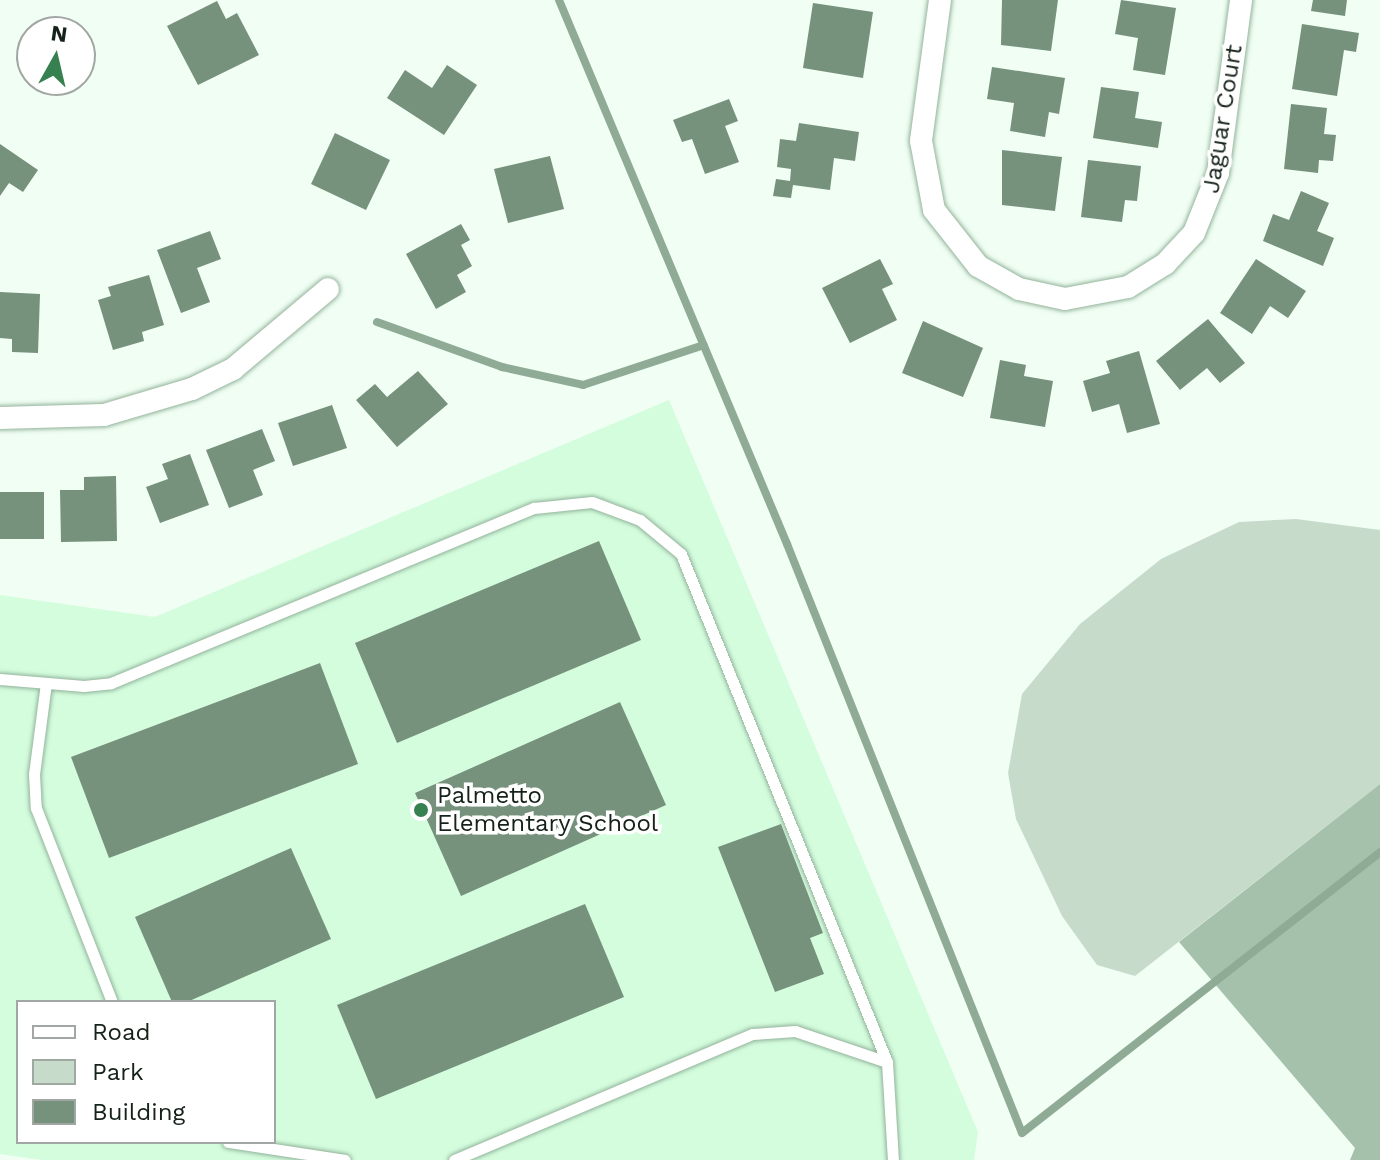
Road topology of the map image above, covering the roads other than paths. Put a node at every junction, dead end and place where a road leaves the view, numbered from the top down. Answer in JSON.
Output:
{"nodes":[{"id":1,"x":940,"y":0,"type":"edge"},
{"id":2,"x":1241,"y":0,"type":"edge"},
{"id":3,"x":328,"y":289,"type":"dead end"},
{"id":4,"x":0,"y":418,"type":"edge"},
{"id":5,"x":0,"y":679,"type":"edge"},
{"id":6,"x":46,"y":683,"type":"junction"},
{"id":7,"x":111,"y":1000,"type":"edge"},
{"id":8,"x":887,"y":1062,"type":"junction"},
{"id":9,"x":241,"y":1144,"type":"edge"},
{"id":10,"x":345,"y":1160,"type":"edge"},
{"id":11,"x":454,"y":1160,"type":"edge"},
{"id":12,"x":893,"y":1160,"type":"edge"}],
"edges":[{"from":1,"to":2,"type":"street","name":"Jaguar Court"},
{"from":3,"to":4,"type":"street"},
{"from":5,"to":6,"type":"lane"},
{"from":6,"to":7,"type":"lane"},
{"from":6,"to":8,"type":"lane"},
{"from":8,"to":11,"type":"lane"},
{"from":8,"to":12,"type":"lane"},
{"from":9,"to":10,"type":"lane"}]}
